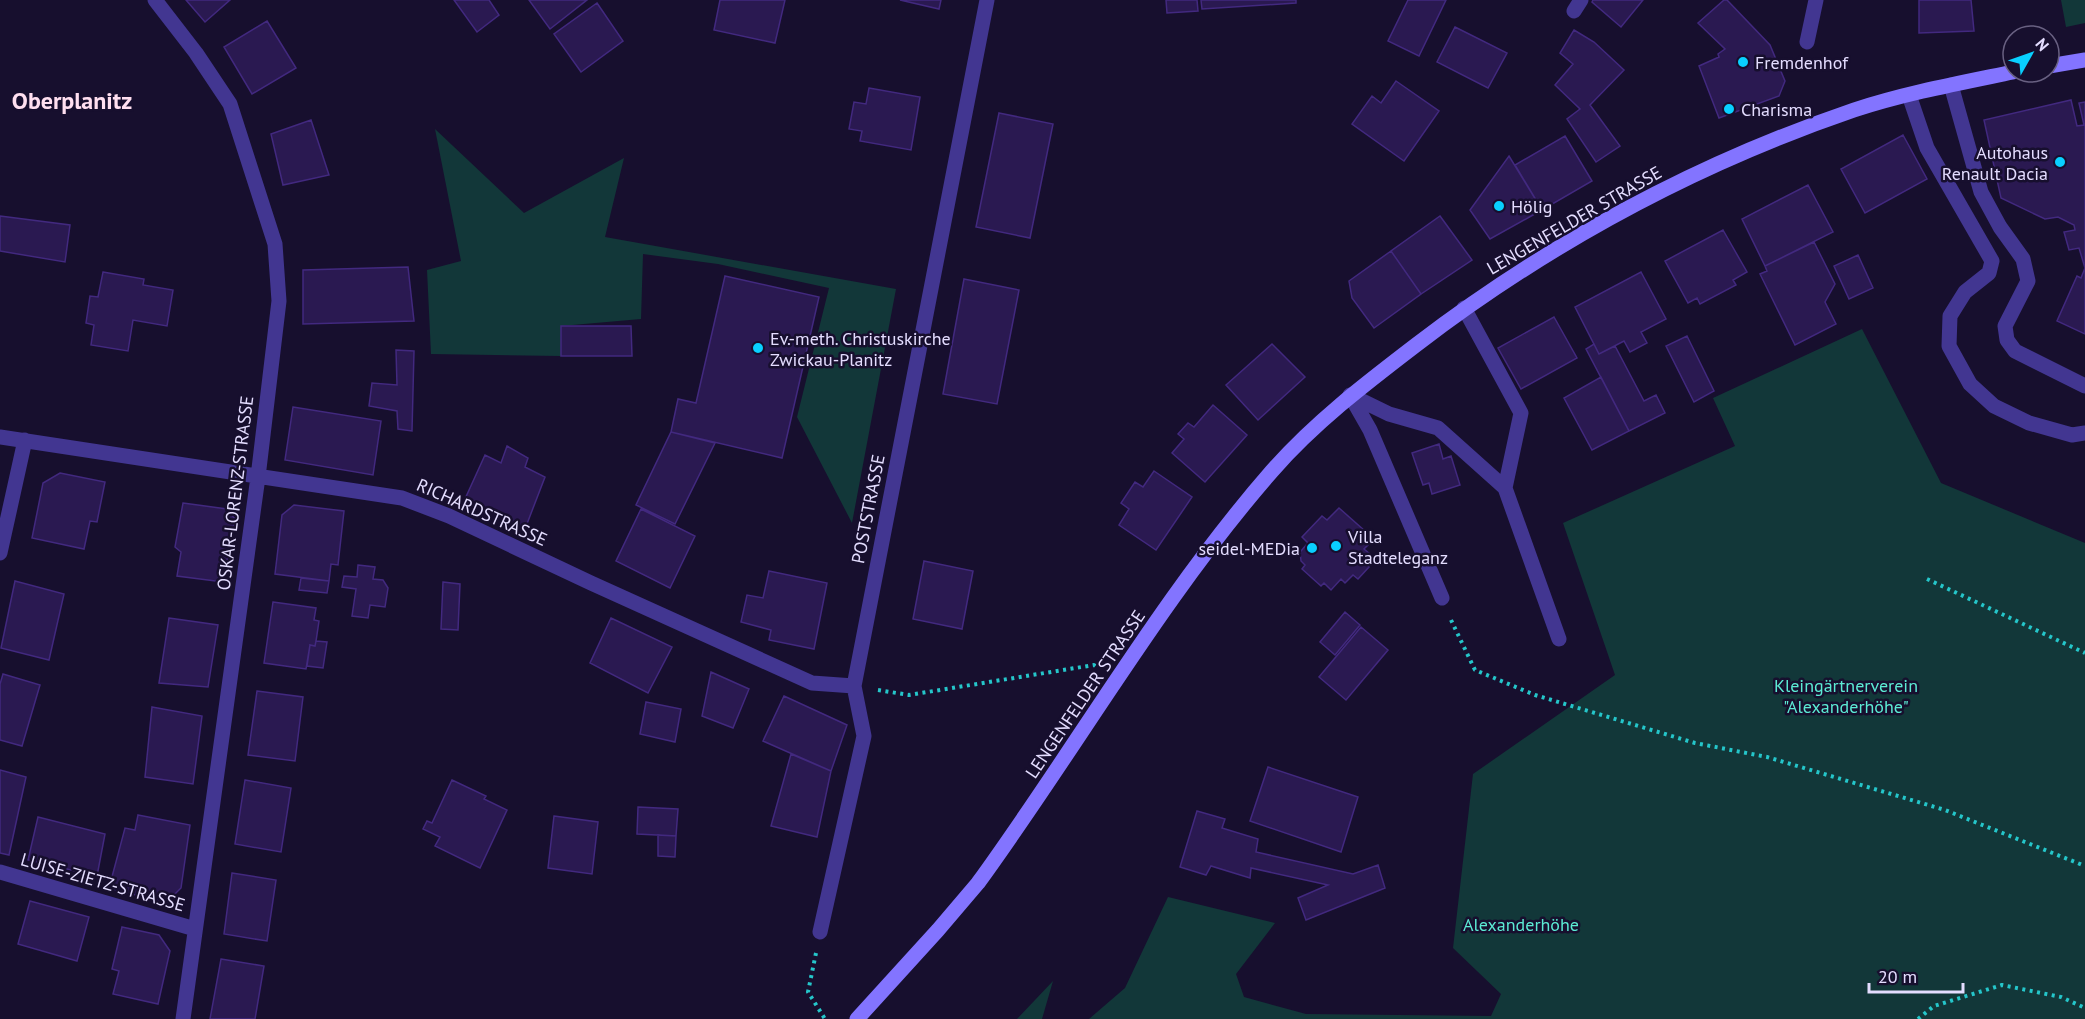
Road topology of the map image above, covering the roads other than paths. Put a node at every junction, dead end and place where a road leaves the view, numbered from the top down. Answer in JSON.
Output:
{"nodes":[{"id":1,"x":155,"y":0,"type":"edge"},
{"id":2,"x":987,"y":0,"type":"edge"},
{"id":3,"x":1816,"y":0,"type":"edge"},
{"id":4,"x":1807,"y":42,"type":"dead end"},
{"id":5,"x":2085,"y":60,"type":"edge"},
{"id":6,"x":2061,"y":64,"type":"edge"},
{"id":7,"x":2001,"y":75,"type":"edge"},
{"id":8,"x":1951,"y":85,"type":"junction"},
{"id":9,"x":1909,"y":95,"type":"junction"},
{"id":10,"x":1464,"y":308,"type":"junction"},
{"id":11,"x":2085,"y":386,"type":"edge"},
{"id":12,"x":1350,"y":395,"type":"junction"},
{"id":13,"x":2085,"y":433,"type":"edge"},
{"id":14,"x":0,"y":437,"type":"edge"},
{"id":15,"x":25,"y":440,"type":"junction"},
{"id":16,"x":258,"y":477,"type":"junction"},
{"id":17,"x":1505,"y":488,"type":"junction"},
{"id":18,"x":0,"y":553,"type":"edge"},
{"id":19,"x":1442,"y":598,"type":"road end"},
{"id":20,"x":1559,"y":639,"type":"dead end"},
{"id":21,"x":854,"y":686,"type":"junction"},
{"id":22,"x":0,"y":872,"type":"edge"},
{"id":23,"x":195,"y":929,"type":"junction"},
{"id":24,"x":820,"y":932,"type":"road end"},
{"id":25,"x":183,"y":1019,"type":"edge"},
{"id":26,"x":857,"y":1019,"type":"edge"}],
"edges":[{"from":1,"to":16,"type":"street","name":"OSKAR-LORENZ-STRASSE"},
{"from":2,"to":21,"type":"street","name":"POSTSTRASSE"},
{"from":3,"to":4,"type":"street"},
{"from":5,"to":6,"type":"main road"},
{"from":7,"to":8,"type":"main road","name":"LENGENFELDER STRASSE"},
{"from":8,"to":9,"type":"main road","name":"LENGENFELDER STRASSE"},
{"from":8,"to":11,"type":"street"},
{"from":9,"to":10,"type":"main road","name":"LENGENFELDER STRASSE"},
{"from":9,"to":13,"type":"street"},
{"from":10,"to":12,"type":"main road","name":"LENGENFELDER STRASSE"},
{"from":10,"to":17,"type":"street"},
{"from":12,"to":17,"type":"street"},
{"from":12,"to":19,"type":"street"},
{"from":12,"to":26,"type":"main road","name":"LENGENFELDER STRASSE"},
{"from":14,"to":15,"type":"street","name":"RICHARDSTRASSE"},
{"from":15,"to":16,"type":"street","name":"RICHARDSTRASSE"},
{"from":15,"to":18,"type":"street"},
{"from":16,"to":21,"type":"street","name":"RICHARDSTRASSE"},
{"from":16,"to":23,"type":"street","name":"OSKAR-LORENZ-STRASSE"},
{"from":17,"to":20,"type":"street"},
{"from":21,"to":24,"type":"street","name":"POSTSTRASSE"},
{"from":22,"to":23,"type":"street","name":"LUISE-ZIETZ-STRASSE"},
{"from":23,"to":25,"type":"street","name":"OSKAR-LORENZ-STRASSE"}]}
